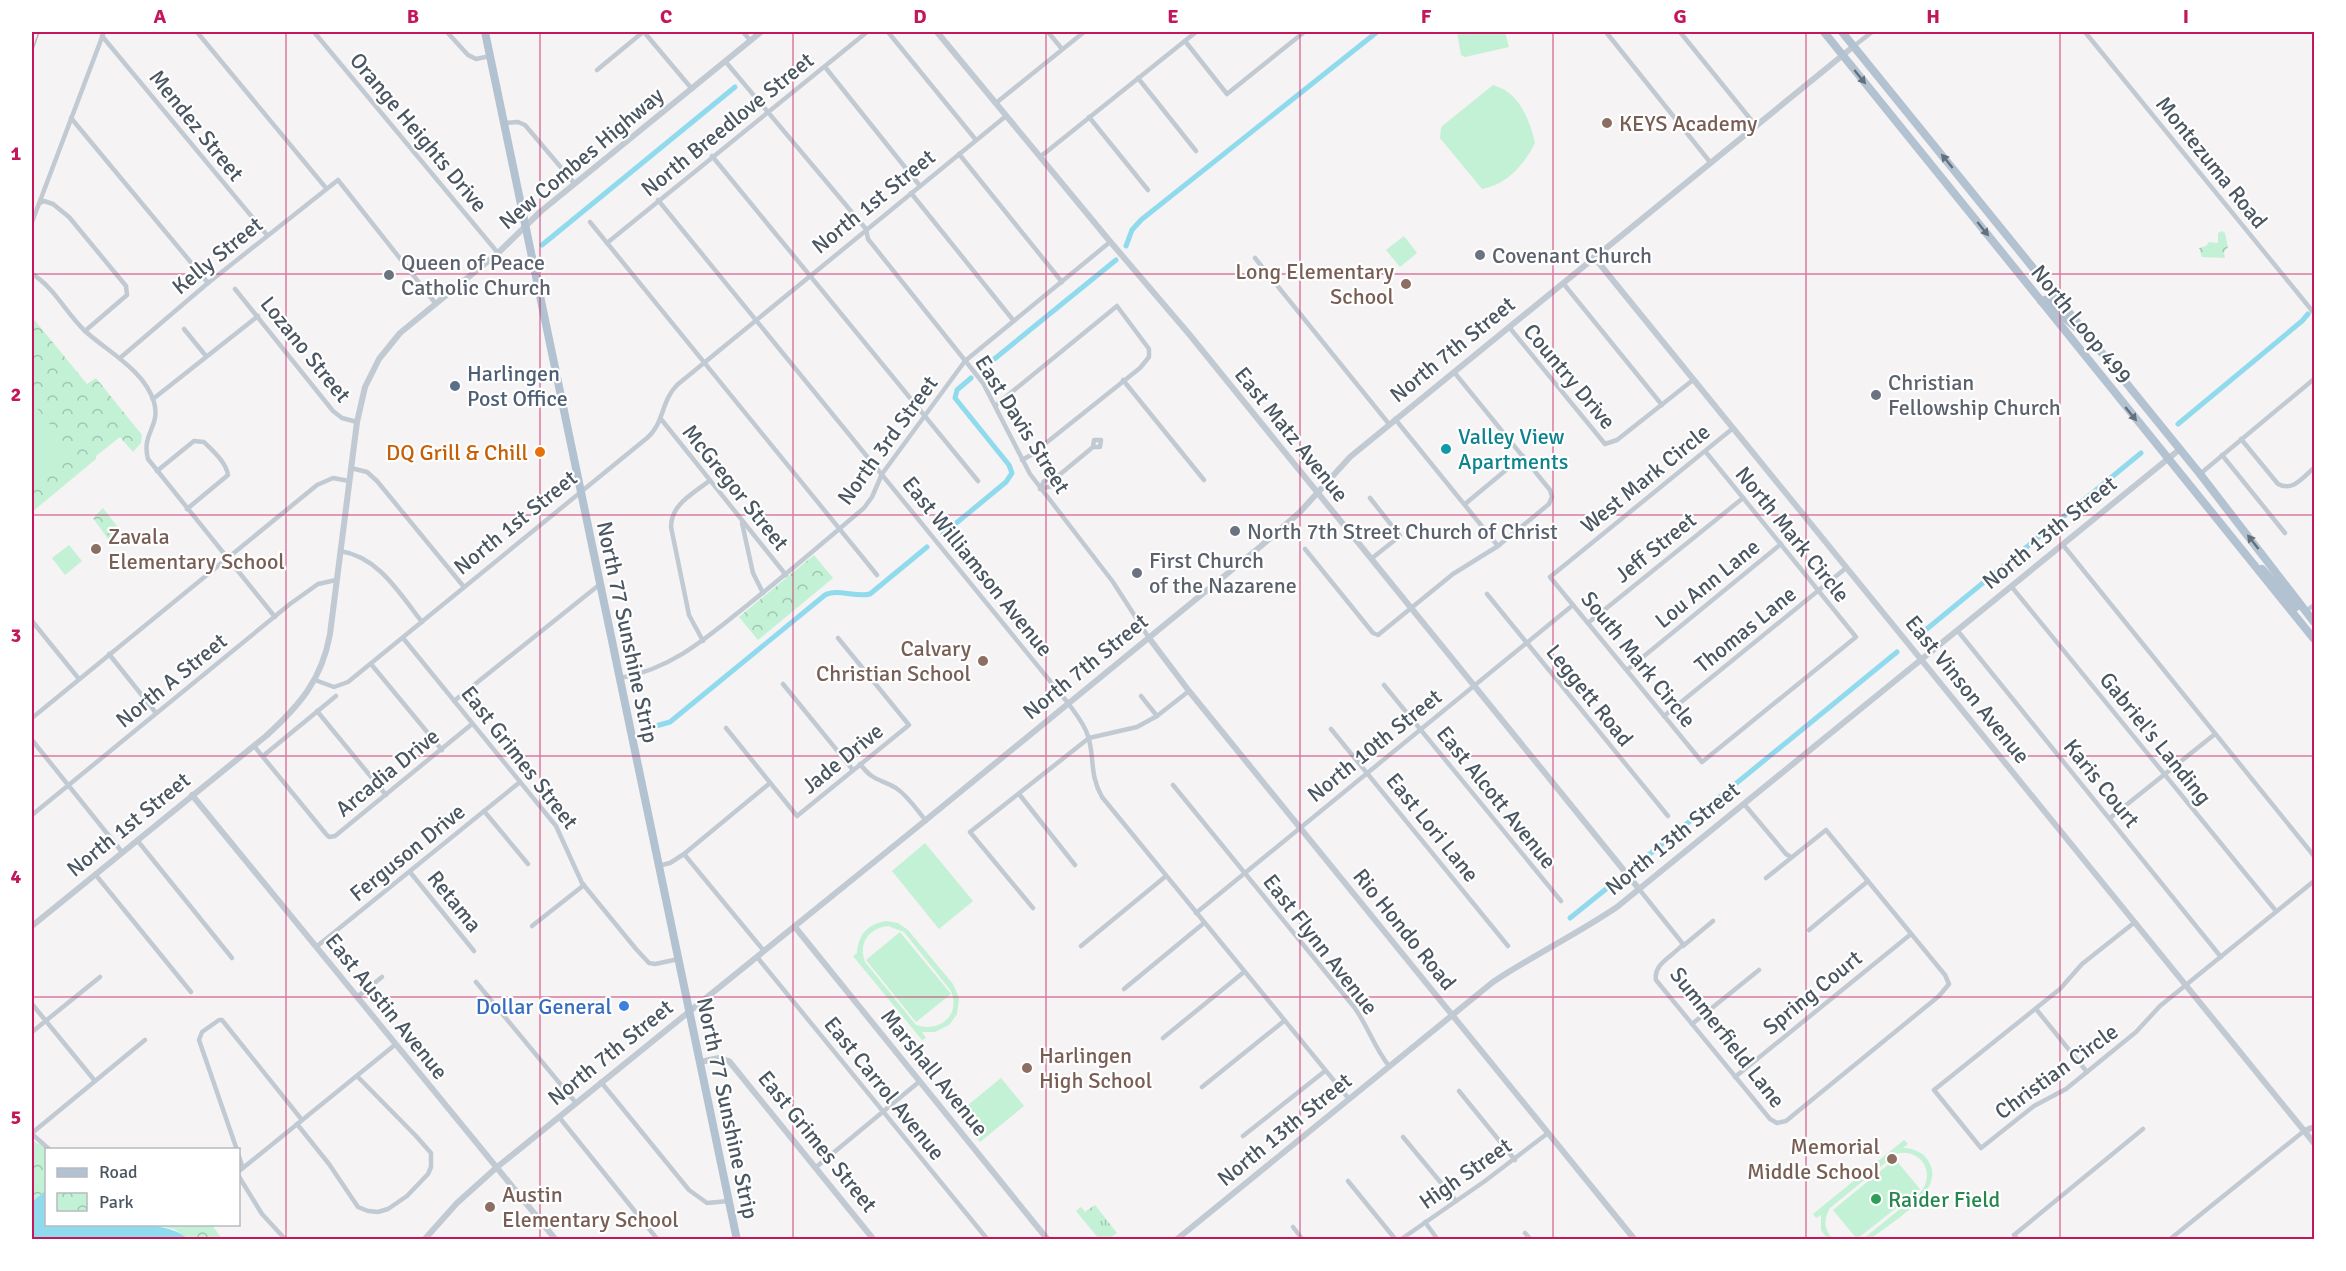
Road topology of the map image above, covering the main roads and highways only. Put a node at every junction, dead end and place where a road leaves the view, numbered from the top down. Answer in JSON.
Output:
{"nodes":[{"id":1,"x":485,"y":32,"type":"edge"},
{"id":2,"x":1824,"y":32,"type":"edge"},
{"id":3,"x":1842,"y":32,"type":"edge"},
{"id":4,"x":2041,"y":302,"type":"junction"},
{"id":5,"x":2090,"y":338,"type":"junction"},
{"id":6,"x":2247,"y":556,"type":"junction"},
{"id":7,"x":2306,"y":611,"type":"junction"},
{"id":8,"x":2314,"y":622,"type":"edge"},
{"id":9,"x":2314,"y":639,"type":"edge"},
{"id":10,"x":737,"y":1239,"type":"edge"}],
"edges":[{"from":1,"to":10,"type":"main road","name":"North 77 Sunshine Strip"},
{"from":2,"to":4,"type":"main road","name":"North Loop 499","one_way":true},
{"from":5,"to":3,"type":"main road","name":"North Loop 499","one_way":true},
{"from":4,"to":5,"type":"main road"},
{"from":4,"to":6,"type":"main road","name":"North Loop 499","one_way":true},
{"from":7,"to":5,"type":"main road","name":"North Loop 499","one_way":true},
{"from":6,"to":7,"type":"main road"},
{"from":6,"to":9,"type":"main road","name":"North Loop 499"},
{"from":7,"to":8,"type":"main road","name":"North Loop 499"}]}
